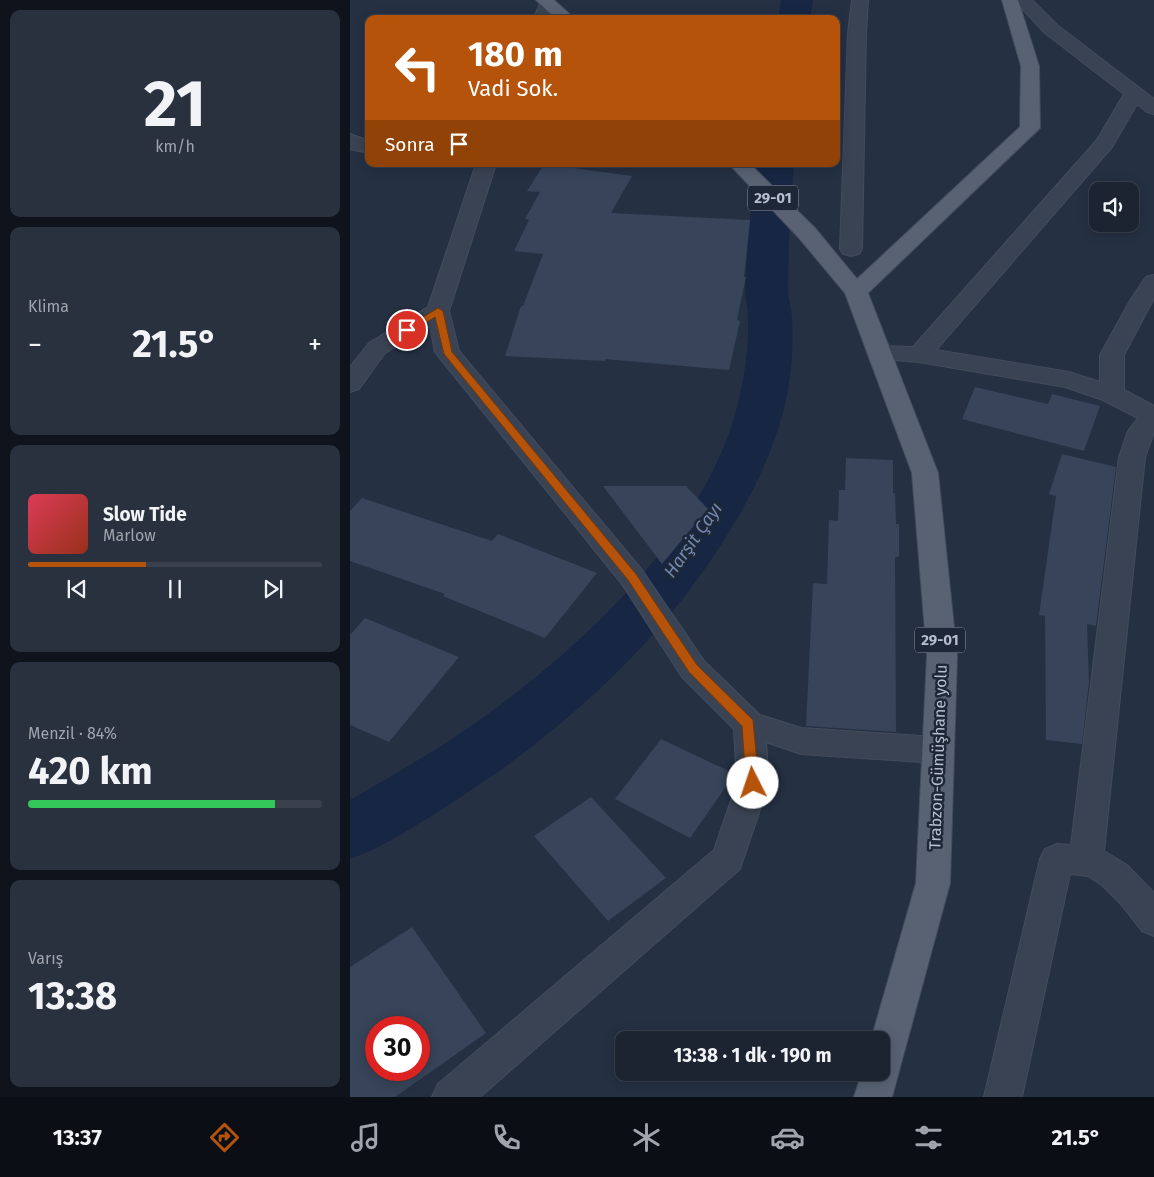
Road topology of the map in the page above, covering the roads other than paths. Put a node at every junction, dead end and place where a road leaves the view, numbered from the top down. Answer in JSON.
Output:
{"nodes":[{"id":1,"x":860,"y":0,"type":"edge"},
{"id":2,"x":1010,"y":0,"type":"edge"},
{"id":3,"x":1022,"y":0,"type":"edge"},
{"id":4,"x":546,"y":6,"type":"edge"},
{"id":5,"x":561,"y":15,"type":"edge"},
{"id":6,"x":1134,"y":93,"type":"junction"},
{"id":7,"x":1154,"y":108,"type":"edge"},
{"id":8,"x":350,"y":140,"type":"edge"},
{"id":9,"x":365,"y":146,"type":"edge"},
{"id":10,"x":485,"y":167,"type":"edge"},
{"id":11,"x":742,"y":167,"type":"edge"},
{"id":12,"x":851,"y":249,"type":"dead end"},
{"id":13,"x":1154,"y":282,"type":"edge"},
{"id":14,"x":856,"y":292,"type":"junction"},
{"id":15,"x":438,"y":311,"type":"junction"},
{"id":16,"x":879,"y":353,"type":"junction"},
{"id":17,"x":919,"y":355,"type":"junction"},
{"id":18,"x":350,"y":384,"type":"edge"},
{"id":19,"x":1112,"y":394,"type":"junction"},
{"id":20,"x":1153,"y":416,"type":"edge"},
{"id":21,"x":748,"y":724,"type":"junction"},
{"id":22,"x":937,"y":750,"type":"junction"},
{"id":23,"x":1086,"y":860,"type":"junction"},
{"id":24,"x":1154,"y":920,"type":"edge"},
{"id":25,"x":890,"y":1039,"type":"edge"},
{"id":26,"x":878,"y":1081,"type":"edge"},
{"id":27,"x":451,"y":1097,"type":"edge"},
{"id":28,"x":873,"y":1097,"type":"edge"},
{"id":29,"x":1003,"y":1097,"type":"edge"}],
"edges":[{"from":1,"to":12,"type":"street"},
{"from":2,"to":14,"type":"main road"},
{"from":3,"to":6,"type":"street"},
{"from":4,"to":5,"type":"main road"},
{"from":6,"to":7,"type":"street"},
{"from":6,"to":17,"type":"street"},
{"from":8,"to":9,"type":"street"},
{"from":10,"to":15,"type":"street"},
{"from":11,"to":14,"type":"main road","name":"Trabzon-Gümüşhane yolu","number":"29-01"},
{"from":13,"to":19,"type":"street"},
{"from":14,"to":16,"type":"main road","name":"Trabzon-Gümüşhane yolu","number":"29-01"},
{"from":15,"to":18,"type":"street"},
{"from":15,"to":21,"type":"street"},
{"from":16,"to":17,"type":"street"},
{"from":16,"to":22,"type":"main road","name":"Trabzon-Gümüşhane yolu","number":"29-01"},
{"from":17,"to":19,"type":"street"},
{"from":19,"to":20,"type":"street"},
{"from":20,"to":23,"type":"street"},
{"from":21,"to":22,"type":"street"},
{"from":21,"to":27,"type":"street"},
{"from":22,"to":25,"type":"main road","name":"Trabzon-Gümüşhane yolu","number":"29-01"},
{"from":23,"to":24,"type":"street"},
{"from":23,"to":29,"type":"street"},
{"from":26,"to":28,"type":"main road","name":"Trabzon-Gümüşhane yolu","number":"29-01"}]}
